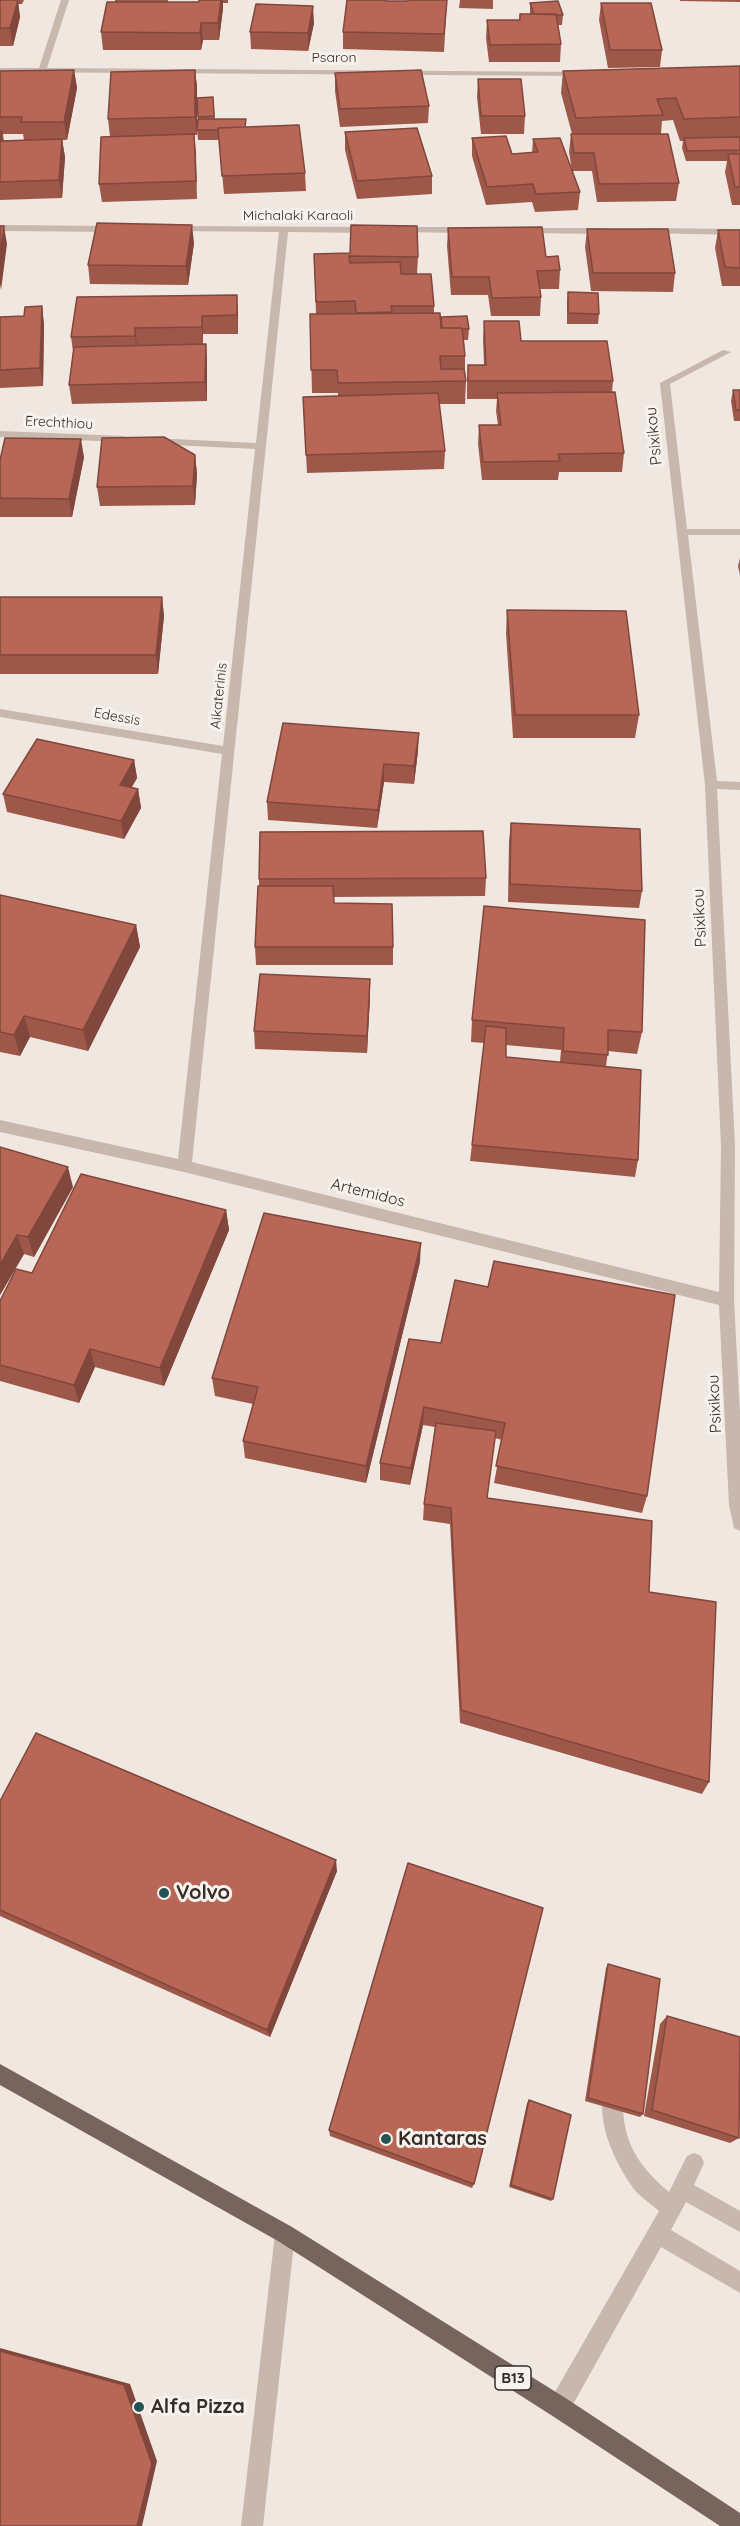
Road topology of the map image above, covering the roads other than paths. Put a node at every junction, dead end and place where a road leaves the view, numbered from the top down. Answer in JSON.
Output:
{"nodes":[{"id":1,"x":65,"y":0,"type":"edge"},
{"id":2,"x":0,"y":70,"type":"edge"},
{"id":3,"x":42,"y":70,"type":"junction"},
{"id":4,"x":586,"y":74,"type":"edge"},
{"id":5,"x":0,"y":228,"type":"edge"},
{"id":6,"x":130,"y":229,"type":"edge"},
{"id":7,"x":165,"y":229,"type":"edge"},
{"id":8,"x":284,"y":229,"type":"junction"},
{"id":9,"x":382,"y":230,"type":"edge"},
{"id":10,"x":394,"y":230,"type":"edge"},
{"id":11,"x":477,"y":230,"type":"edge"},
{"id":12,"x":513,"y":231,"type":"edge"},
{"id":13,"x":621,"y":231,"type":"edge"},
{"id":14,"x":633,"y":231,"type":"edge"},
{"id":15,"x":740,"y":232,"type":"edge"},
{"id":16,"x":726,"y":352,"type":"dead end"},
{"id":17,"x":0,"y":434,"type":"edge"},
{"id":18,"x":130,"y":440,"type":"edge"},
{"id":19,"x":142,"y":440,"type":"edge"},
{"id":20,"x":261,"y":446,"type":"junction"},
{"id":21,"x":683,"y":532,"type":"junction"},
{"id":22,"x":740,"y":532,"type":"edge"},
{"id":23,"x":0,"y":713,"type":"edge"},
{"id":24,"x":228,"y":751,"type":"junction"},
{"id":25,"x":711,"y":785,"type":"junction"},
{"id":26,"x":740,"y":786,"type":"edge"},
{"id":27,"x":0,"y":1126,"type":"edge"},
{"id":28,"x":734,"y":1147,"type":"edge"},
{"id":29,"x":184,"y":1166,"type":"junction"},
{"id":30,"x":726,"y":1300,"type":"junction"},
{"id":31,"x":740,"y":1522,"type":"edge"},
{"id":32,"x":615,"y":2073,"type":"edge"},
{"id":33,"x":0,"y":2074,"type":"edge"},
{"id":34,"x":694,"y":2163,"type":"dead end"},
{"id":35,"x":677,"y":2198,"type":"junction"},
{"id":36,"x":740,"y":2222,"type":"edge"},
{"id":37,"x":285,"y":2234,"type":"junction"},
{"id":38,"x":658,"y":2234,"type":"junction"},
{"id":39,"x":740,"y":2283,"type":"edge"},
{"id":40,"x":559,"y":2407,"type":"junction"},
{"id":41,"x":252,"y":2526,"type":"edge"},
{"id":42,"x":740,"y":2526,"type":"edge"}],
"edges":[{"from":1,"to":3,"type":"street"},
{"from":2,"to":3,"type":"street","name":"Psaron"},
{"from":3,"to":4,"type":"street","name":"Psaron"},
{"from":5,"to":6,"type":"street"},
{"from":7,"to":8,"type":"street","name":"Michalaki Karaoli"},
{"from":8,"to":9,"type":"street","name":"Michalaki Karaoli"},
{"from":8,"to":20,"type":"street","name":"Aikaterinis"},
{"from":10,"to":11,"type":"street"},
{"from":12,"to":13,"type":"street"},
{"from":14,"to":15,"type":"street"},
{"from":16,"to":21,"type":"street","name":"Psixikou"},
{"from":17,"to":18,"type":"street","name":"Erechthiou"},
{"from":19,"to":20,"type":"street"},
{"from":20,"to":24,"type":"street","name":"Aikaterinis"},
{"from":21,"to":22,"type":"street"},
{"from":21,"to":25,"type":"street","name":"Psixikou"},
{"from":23,"to":24,"type":"street","name":"Edessis"},
{"from":24,"to":29,"type":"street","name":"Aikaterinis"},
{"from":25,"to":26,"type":"street"},
{"from":25,"to":28,"type":"street","name":"Psixikou"},
{"from":27,"to":29,"type":"street","name":"Artemidos"},
{"from":28,"to":30,"type":"street","name":"Psixikou"},
{"from":29,"to":30,"type":"street","name":"Artemidos"},
{"from":30,"to":31,"type":"street","name":"Psixikou"},
{"from":32,"to":35,"type":"street"},
{"from":33,"to":37,"type":"main road","number":"B13"},
{"from":34,"to":35,"type":"street"},
{"from":35,"to":36,"type":"street"},
{"from":35,"to":38,"type":"street"},
{"from":37,"to":40,"type":"main road","number":"B13"},
{"from":37,"to":41,"type":"street"},
{"from":38,"to":39,"type":"street"},
{"from":38,"to":40,"type":"street"},
{"from":40,"to":42,"type":"main road","number":"B13"}]}
